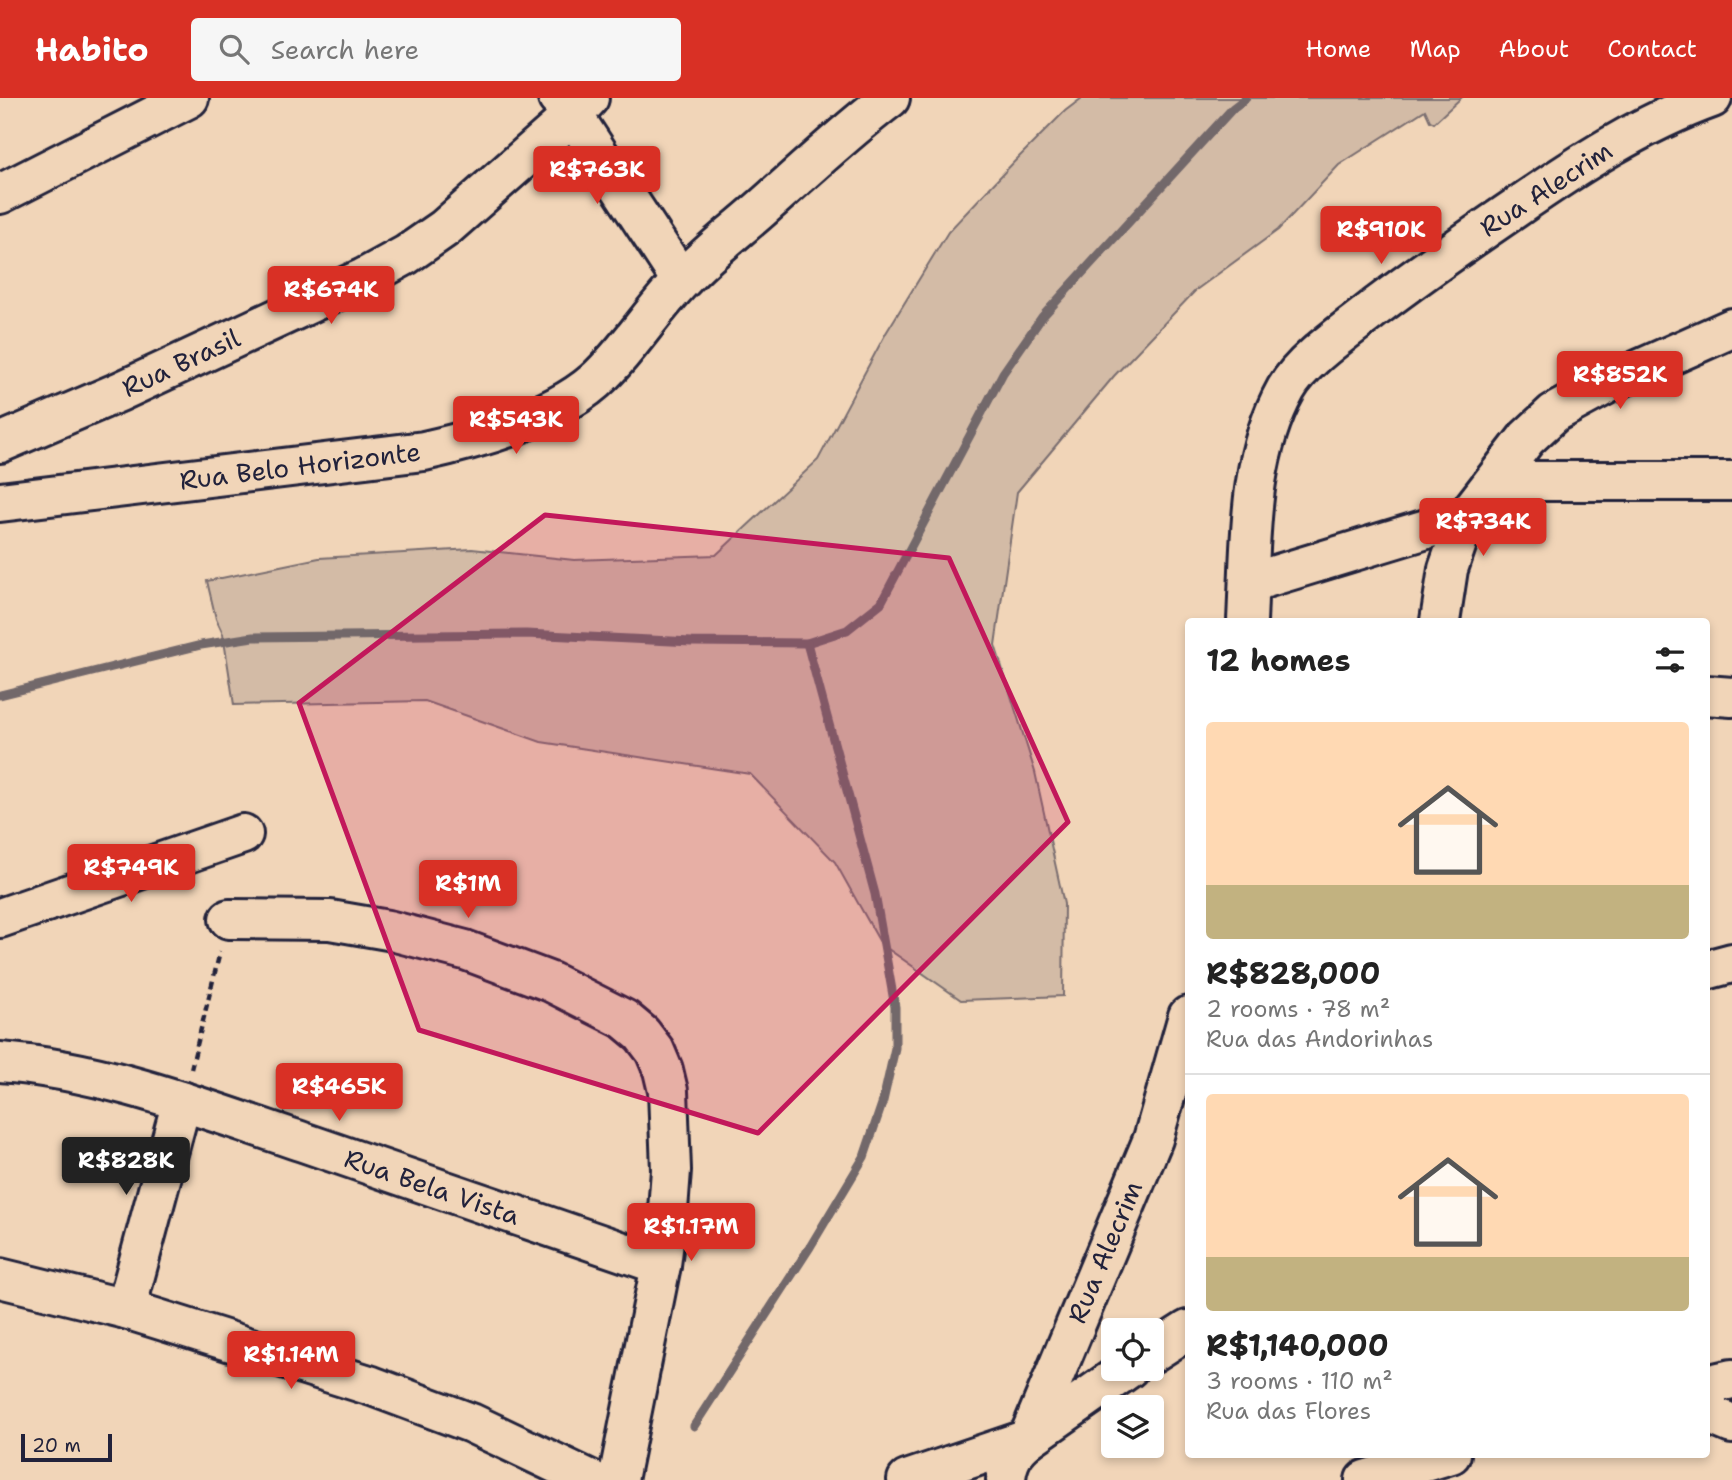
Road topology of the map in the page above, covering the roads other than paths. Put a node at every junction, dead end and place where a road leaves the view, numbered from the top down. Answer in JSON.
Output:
{"nodes":[{"id":1,"x":189,"y":98,"type":"edge"},
{"id":2,"x":890,"y":98,"type":"edge"},
{"id":3,"x":1712,"y":98,"type":"edge"},
{"id":4,"x":573,"y":104,"type":"edge"},
{"id":5,"x":0,"y":194,"type":"edge"},
{"id":6,"x":681,"y":280,"type":"junction"},
{"id":7,"x":1732,"y":328,"type":"edge"},
{"id":8,"x":0,"y":443,"type":"edge"},
{"id":9,"x":1496,"y":481,"type":"junction"},
{"id":10,"x":1732,"y":481,"type":"edge"},
{"id":11,"x":0,"y":502,"type":"edge"},
{"id":12,"x":1466,"y":517,"type":"junction"},
{"id":13,"x":1249,"y":583,"type":"junction"},
{"id":14,"x":1247,"y":618,"type":"edge"},
{"id":15,"x":1440,"y":618,"type":"edge"},
{"id":16,"x":1710,"y":695,"type":"edge"},
{"id":17,"x":1732,"y":697,"type":"edge"},
{"id":18,"x":243,"y":834,"type":"dead end"},
{"id":19,"x":0,"y":918,"type":"edge"},
{"id":20,"x":229,"y":919,"type":"road end"},
{"id":21,"x":1732,"y":963,"type":"edge"},
{"id":22,"x":1710,"y":969,"type":"edge"},
{"id":23,"x":1185,"y":1037,"type":"edge"},
{"id":24,"x":0,"y":1062,"type":"edge"},
{"id":25,"x":182,"y":1101,"type":"junction"},
{"id":26,"x":1171,"y":1133,"type":"edge"},
{"id":27,"x":661,"y":1265,"type":"junction"},
{"id":28,"x":0,"y":1278,"type":"edge"},
{"id":29,"x":126,"y":1309,"type":"junction"},
{"id":30,"x":1185,"y":1332,"type":"edge"},
{"id":31,"x":1164,"y":1345,"type":"edge"},
{"id":32,"x":1732,"y":1379,"type":"edge"},
{"id":33,"x":1111,"y":1381,"type":"edge"},
{"id":34,"x":1710,"y":1384,"type":"edge"},
{"id":35,"x":1710,"y":1415,"type":"edge"},
{"id":36,"x":1732,"y":1424,"type":"edge"},
{"id":37,"x":1028,"y":1439,"type":"junction"},
{"id":38,"x":1438,"y":1458,"type":"edge"},
{"id":39,"x":591,"y":1480,"type":"edge"},
{"id":40,"x":618,"y":1480,"type":"edge"},
{"id":41,"x":907,"y":1480,"type":"edge"},
{"id":42,"x":1006,"y":1480,"type":"edge"},
{"id":43,"x":1366,"y":1480,"type":"edge"}],
"edges":[{"from":1,"to":5,"type":"street"},
{"from":2,"to":6,"type":"street","name":"Rua Belo Horizonte"},
{"from":3,"to":13,"type":"street","name":"Rua Alecrim"},
{"from":4,"to":6,"type":"street"},
{"from":4,"to":8,"type":"street","name":"Rua Brasil"},
{"from":6,"to":11,"type":"street","name":"Rua Belo Horizonte"},
{"from":7,"to":9,"type":"street"},
{"from":9,"to":10,"type":"street"},
{"from":9,"to":12,"type":"street"},
{"from":12,"to":13,"type":"street"},
{"from":12,"to":15,"type":"street"},
{"from":13,"to":14,"type":"street","name":"Rua Alecrim"},
{"from":16,"to":17,"type":"street"},
{"from":18,"to":19,"type":"street"},
{"from":20,"to":27,"type":"street"},
{"from":21,"to":22,"type":"street"},
{"from":23,"to":26,"type":"street","name":"Rua Alecrim"},
{"from":24,"to":25,"type":"street","name":"Rua Bela Vista"},
{"from":25,"to":27,"type":"street","name":"Rua Bela Vista"},
{"from":25,"to":29,"type":"street"},
{"from":26,"to":37,"type":"street","name":"Rua Alecrim"},
{"from":27,"to":40,"type":"street"},
{"from":28,"to":29,"type":"street"},
{"from":29,"to":39,"type":"street"},
{"from":30,"to":31,"type":"street"},
{"from":32,"to":34,"type":"street"},
{"from":33,"to":37,"type":"street"},
{"from":35,"to":36,"type":"street"},
{"from":37,"to":41,"type":"street"},
{"from":37,"to":42,"type":"street","name":"Rua Alecrim"},
{"from":38,"to":43,"type":"street"}]}
